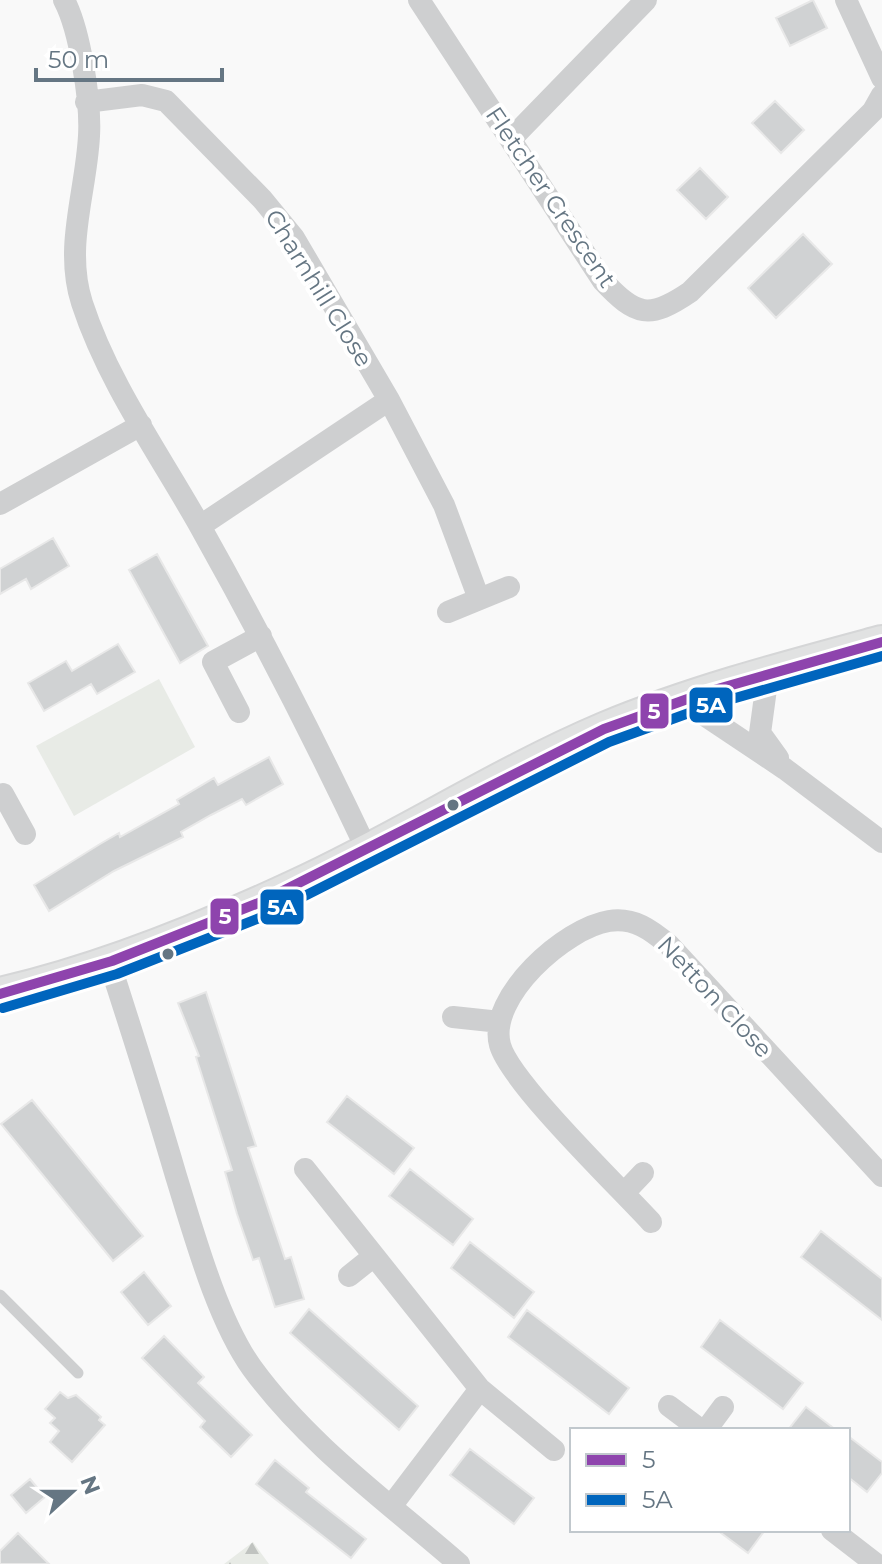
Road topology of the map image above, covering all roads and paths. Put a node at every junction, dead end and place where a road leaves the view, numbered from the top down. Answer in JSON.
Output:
{"nodes":[{"id":1,"x":64,"y":0,"type":"edge"},
{"id":2,"x":419,"y":0,"type":"edge"},
{"id":3,"x":646,"y":0,"type":"edge"},
{"id":4,"x":846,"y":0,"type":"edge"},
{"id":5,"x":882,"y":78,"type":"edge"},
{"id":6,"x":882,"y":95,"type":"edge"},
{"id":7,"x":86,"y":102,"type":"junction"},
{"id":8,"x":511,"y":139,"type":"junction"},
{"id":9,"x":389,"y":400,"type":"junction"},
{"id":10,"x":141,"y":425,"type":"junction"},
{"id":11,"x":0,"y":504,"type":"edge"},
{"id":12,"x":200,"y":526,"type":"junction"},
{"id":13,"x":509,"y":587,"type":"dead end"},
{"id":14,"x":479,"y":599,"type":"junction"},
{"id":15,"x":448,"y":612,"type":"dead end"},
{"id":16,"x":261,"y":636,"type":"junction"},
{"id":17,"x":882,"y":642,"type":"edge"},
{"id":18,"x":768,"y":674,"type":"junction"},
{"id":19,"x":682,"y":700,"type":"junction"},
{"id":20,"x":239,"y":712,"type":"dead end"},
{"id":21,"x":785,"y":769,"type":"junction"},
{"id":22,"x":0,"y":796,"type":"edge"},
{"id":23,"x":25,"y":834,"type":"dead end"},
{"id":24,"x":882,"y":842,"type":"edge"},
{"id":25,"x":367,"y":850,"type":"junction"},
{"id":26,"x":109,"y":961,"type":"junction"},
{"id":27,"x":6,"y":997,"type":"edge"},
{"id":28,"x":453,"y":1017,"type":"dead end"},
{"id":29,"x":500,"y":1022,"type":"junction"},
{"id":30,"x":305,"y":1169,"type":"dead end"},
{"id":31,"x":643,"y":1173,"type":"dead end"},
{"id":32,"x":882,"y":1176,"type":"edge"},
{"id":33,"x":624,"y":1193,"type":"junction"},
{"id":34,"x":651,"y":1222,"type":"dead end"},
{"id":35,"x":374,"y":1256,"type":"junction"},
{"id":36,"x":349,"y":1276,"type":"dead end"},
{"id":37,"x":0,"y":1295,"type":"edge"},
{"id":38,"x":78,"y":1373,"type":"dead end"},
{"id":39,"x":480,"y":1389,"type":"junction"},
{"id":40,"x":669,"y":1406,"type":"dead end"},
{"id":41,"x":723,"y":1407,"type":"dead end"},
{"id":42,"x":701,"y":1428,"type":"edge"},
{"id":43,"x":706,"y":1428,"type":"edge"},
{"id":44,"x":554,"y":1450,"type":"dead end"},
{"id":45,"x":392,"y":1505,"type":"junction"},
{"id":46,"x":835,"y":1532,"type":"edge"},
{"id":47,"x":459,"y":1564,"type":"edge"},
{"id":48,"x":876,"y":1564,"type":"edge"}],
"edges":[{"from":1,"to":7,"type":"street"},
{"from":2,"to":8,"type":"street","name":"Fletcher Crescent"},
{"from":3,"to":8,"type":"street"},
{"from":4,"to":5,"type":"street"},
{"from":6,"to":8,"type":"street","name":"Fletcher Crescent"},
{"from":7,"to":9,"type":"street","name":"Charnhill Close"},
{"from":7,"to":10,"type":"street"},
{"from":9,"to":12,"type":"street"},
{"from":9,"to":14,"type":"street","name":"Charnhill Close"},
{"from":10,"to":11,"type":"street"},
{"from":10,"to":12,"type":"street"},
{"from":12,"to":16,"type":"street"},
{"from":13,"to":14,"type":"street"},
{"from":14,"to":15,"type":"street"},
{"from":16,"to":20,"type":"street"},
{"from":16,"to":25,"type":"street"},
{"from":17,"to":18,"type":"street"},
{"from":18,"to":19,"type":"street"},
{"from":18,"to":21,"type":"street"},
{"from":19,"to":21,"type":"street"},
{"from":19,"to":25,"type":"street"},
{"from":21,"to":24,"type":"street"},
{"from":22,"to":23,"type":"street"},
{"from":25,"to":26,"type":"street"},
{"from":26,"to":27,"type":"street"},
{"from":26,"to":45,"type":"street"},
{"from":28,"to":29,"type":"street"},
{"from":29,"to":32,"type":"street","name":"Netton Close"},
{"from":29,"to":33,"type":"street"},
{"from":30,"to":35,"type":"street"},
{"from":31,"to":33,"type":"street"},
{"from":33,"to":34,"type":"street"},
{"from":35,"to":36,"type":"street"},
{"from":35,"to":39,"type":"street"},
{"from":37,"to":38,"type":"lane"},
{"from":39,"to":44,"type":"street"},
{"from":39,"to":45,"type":"street"},
{"from":40,"to":42,"type":"street"},
{"from":41,"to":43,"type":"street"},
{"from":45,"to":47,"type":"street"},
{"from":46,"to":48,"type":"street"}]}
